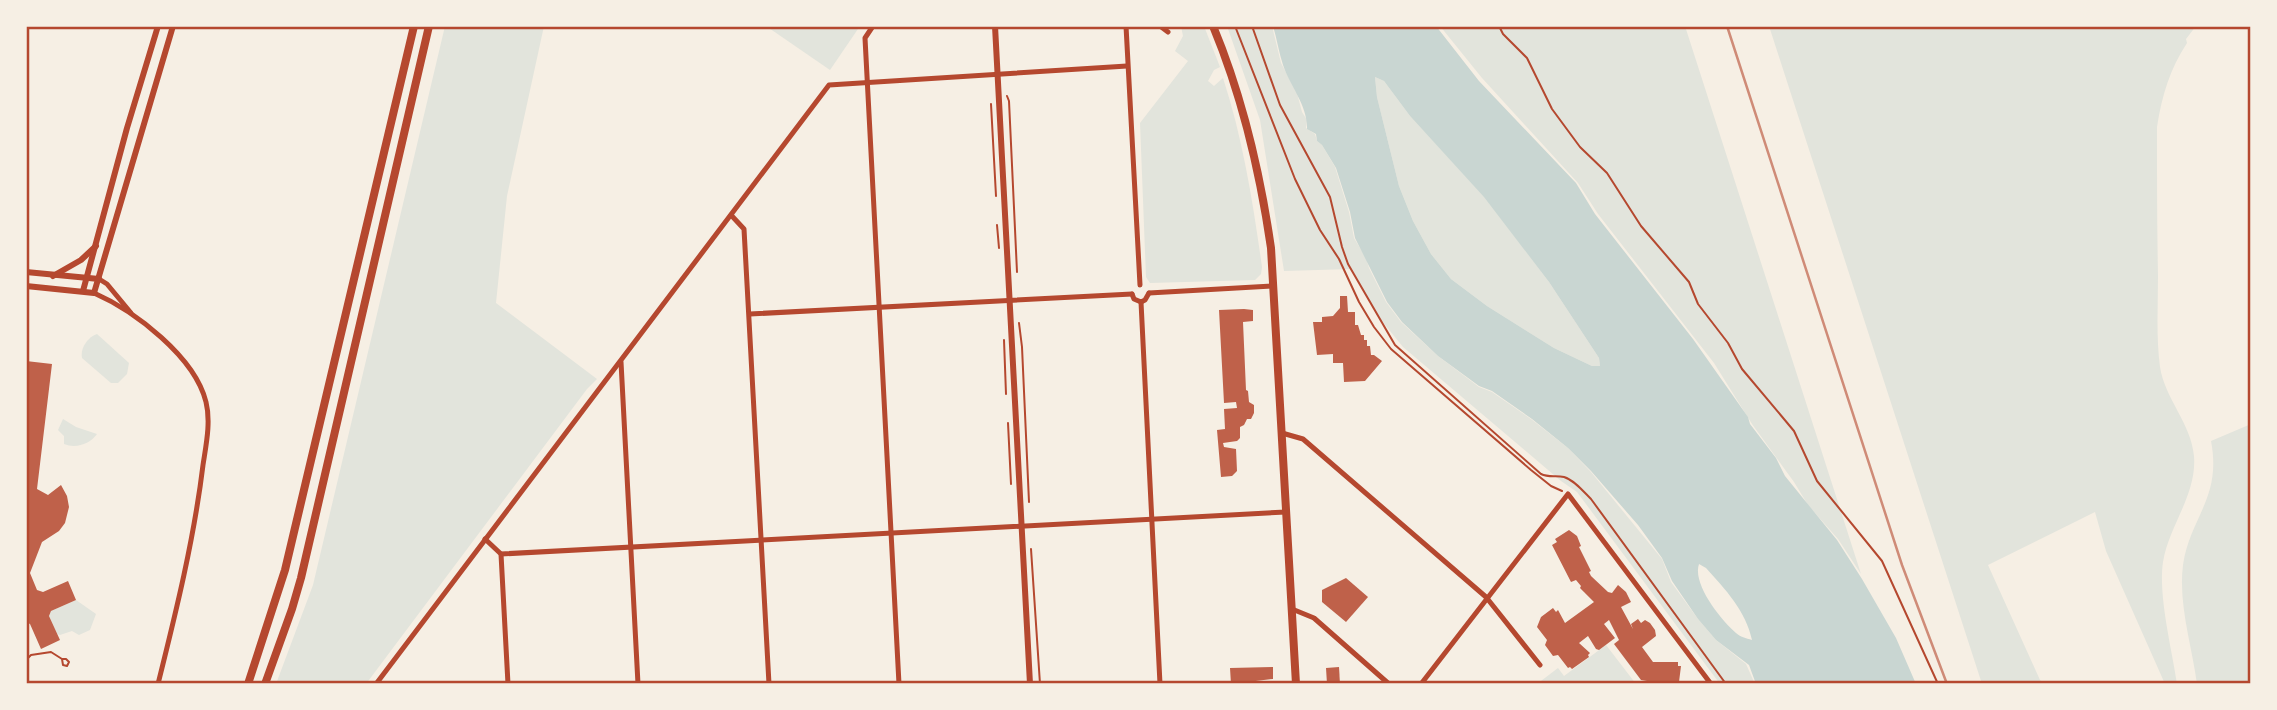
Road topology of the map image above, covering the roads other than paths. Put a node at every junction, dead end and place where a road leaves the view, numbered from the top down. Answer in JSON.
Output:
{"nodes":[{"id":1,"x":158,"y":26,"type":"edge"},
{"id":2,"x":173,"y":26,"type":"edge"},
{"id":3,"x":414,"y":26,"type":"edge"},
{"id":4,"x":429,"y":26,"type":"edge"},
{"id":5,"x":873,"y":26,"type":"edge"},
{"id":6,"x":995,"y":26,"type":"edge"},
{"id":7,"x":1126,"y":26,"type":"edge"},
{"id":8,"x":1160,"y":26,"type":"edge"},
{"id":9,"x":1213,"y":26,"type":"edge"},
{"id":10,"x":1168,"y":32,"type":"dead end"},
{"id":11,"x":1127,"y":66,"type":"junction"},
{"id":12,"x":998,"y":73,"type":"junction"},
{"id":13,"x":867,"y":81,"type":"junction"},
{"id":14,"x":731,"y":215,"type":"junction"},
{"id":15,"x":97,"y":245,"type":"junction"},
{"id":16,"x":26,"y":272,"type":"edge"},
{"id":17,"x":53,"y":276,"type":"junction"},
{"id":18,"x":86,"y":279,"type":"junction"},
{"id":19,"x":99,"y":279,"type":"junction"},
{"id":20,"x":1140,"y":285,"type":"junction"},
{"id":21,"x":26,"y":286,"type":"edge"},
{"id":22,"x":1273,"y":286,"type":"junction"},
{"id":23,"x":83,"y":292,"type":"junction"},
{"id":24,"x":94,"y":293,"type":"junction"},
{"id":25,"x":1149,"y":293,"type":"junction"},
{"id":26,"x":1132,"y":294,"type":"junction"},
{"id":27,"x":1010,"y":300,"type":"junction"},
{"id":28,"x":1141,"y":302,"type":"junction"},
{"id":29,"x":879,"y":306,"type":"junction"},
{"id":30,"x":750,"y":314,"type":"junction"},
{"id":31,"x":136,"y":318,"type":"junction"},
{"id":32,"x":621,"y":362,"type":"junction"},
{"id":33,"x":1282,"y":433,"type":"junction"},
{"id":34,"x":1286,"y":512,"type":"junction"},
{"id":35,"x":1152,"y":519,"type":"junction"},
{"id":36,"x":1023,"y":525,"type":"junction"},
{"id":37,"x":891,"y":532,"type":"junction"},
{"id":38,"x":485,"y":539,"type":"junction"},
{"id":39,"x":761,"y":540,"type":"junction"},
{"id":40,"x":631,"y":547,"type":"junction"},
{"id":41,"x":501,"y":554,"type":"junction"},
{"id":42,"x":1486,"y":597,"type":"junction"},
{"id":43,"x":1292,"y":609,"type":"junction"},
{"id":44,"x":1540,"y":665,"type":"dead end"},
{"id":45,"x":383,"y":674,"type":"junction"},
{"id":46,"x":158,"y":684,"type":"edge"},
{"id":47,"x":248,"y":684,"type":"edge"},
{"id":48,"x":265,"y":684,"type":"edge"},
{"id":49,"x":376,"y":684,"type":"edge"},
{"id":50,"x":384,"y":684,"type":"edge"},
{"id":51,"x":508,"y":684,"type":"edge"},
{"id":52,"x":638,"y":684,"type":"edge"},
{"id":53,"x":769,"y":684,"type":"edge"},
{"id":54,"x":899,"y":684,"type":"edge"},
{"id":55,"x":1030,"y":684,"type":"edge"},
{"id":56,"x":1160,"y":684,"type":"edge"},
{"id":57,"x":1296,"y":684,"type":"edge"},
{"id":58,"x":1389,"y":684,"type":"edge"},
{"id":59,"x":1421,"y":684,"type":"edge"},
{"id":60,"x":1711,"y":684,"type":"edge"}],
"edges":[{"from":1,"to":15,"type":"street"},
{"from":2,"to":19,"type":"street"},
{"from":3,"to":47,"type":"main road"},
{"from":4,"to":48,"type":"main road"},
{"from":5,"to":13,"type":"street"},
{"from":6,"to":12,"type":"street"},
{"from":7,"to":11,"type":"street"},
{"from":8,"to":10,"type":"street"},
{"from":9,"to":22,"type":"main road"},
{"from":11,"to":12,"type":"street"},
{"from":11,"to":20,"type":"street"},
{"from":12,"to":13,"type":"street"},
{"from":12,"to":27,"type":"street"},
{"from":13,"to":14,"type":"street"},
{"from":13,"to":29,"type":"street"},
{"from":14,"to":30,"type":"street"},
{"from":14,"to":32,"type":"street"},
{"from":15,"to":17,"type":"street"},
{"from":15,"to":18,"type":"street"},
{"from":16,"to":17,"type":"street"},
{"from":17,"to":18,"type":"street"},
{"from":18,"to":19,"type":"street"},
{"from":18,"to":23,"type":"street"},
{"from":19,"to":24,"type":"street"},
{"from":19,"to":31,"type":"street"},
{"from":20,"to":25,"type":"street"},
{"from":20,"to":26,"type":"street"},
{"from":21,"to":23,"type":"street"},
{"from":22,"to":25,"type":"street"},
{"from":22,"to":33,"type":"main road"},
{"from":23,"to":24,"type":"street"},
{"from":24,"to":31,"type":"street"},
{"from":25,"to":28,"type":"street"},
{"from":26,"to":27,"type":"street"},
{"from":26,"to":28,"type":"street"},
{"from":27,"to":29,"type":"street"},
{"from":27,"to":36,"type":"street"},
{"from":28,"to":35,"type":"street"},
{"from":29,"to":30,"type":"street"},
{"from":29,"to":37,"type":"street"},
{"from":30,"to":39,"type":"street"},
{"from":31,"to":46,"type":"street"},
{"from":32,"to":38,"type":"street"},
{"from":32,"to":40,"type":"street"},
{"from":33,"to":34,"type":"main road"},
{"from":33,"to":42,"type":"street"},
{"from":34,"to":35,"type":"street"},
{"from":34,"to":43,"type":"main road"},
{"from":35,"to":36,"type":"street"},
{"from":35,"to":56,"type":"street"},
{"from":36,"to":37,"type":"street"},
{"from":36,"to":55,"type":"street"},
{"from":37,"to":39,"type":"street"},
{"from":37,"to":54,"type":"street"},
{"from":38,"to":41,"type":"street"},
{"from":38,"to":45,"type":"street"},
{"from":39,"to":40,"type":"street"},
{"from":39,"to":53,"type":"street"},
{"from":40,"to":41,"type":"street"},
{"from":40,"to":52,"type":"street"},
{"from":41,"to":51,"type":"street"},
{"from":42,"to":44,"type":"street"},
{"from":42,"to":59,"type":"street"},
{"from":42,"to":60,"type":"street"},
{"from":43,"to":57,"type":"main road"},
{"from":43,"to":58,"type":"street"},
{"from":45,"to":49,"type":"street"},
{"from":45,"to":50,"type":"street"}]}
